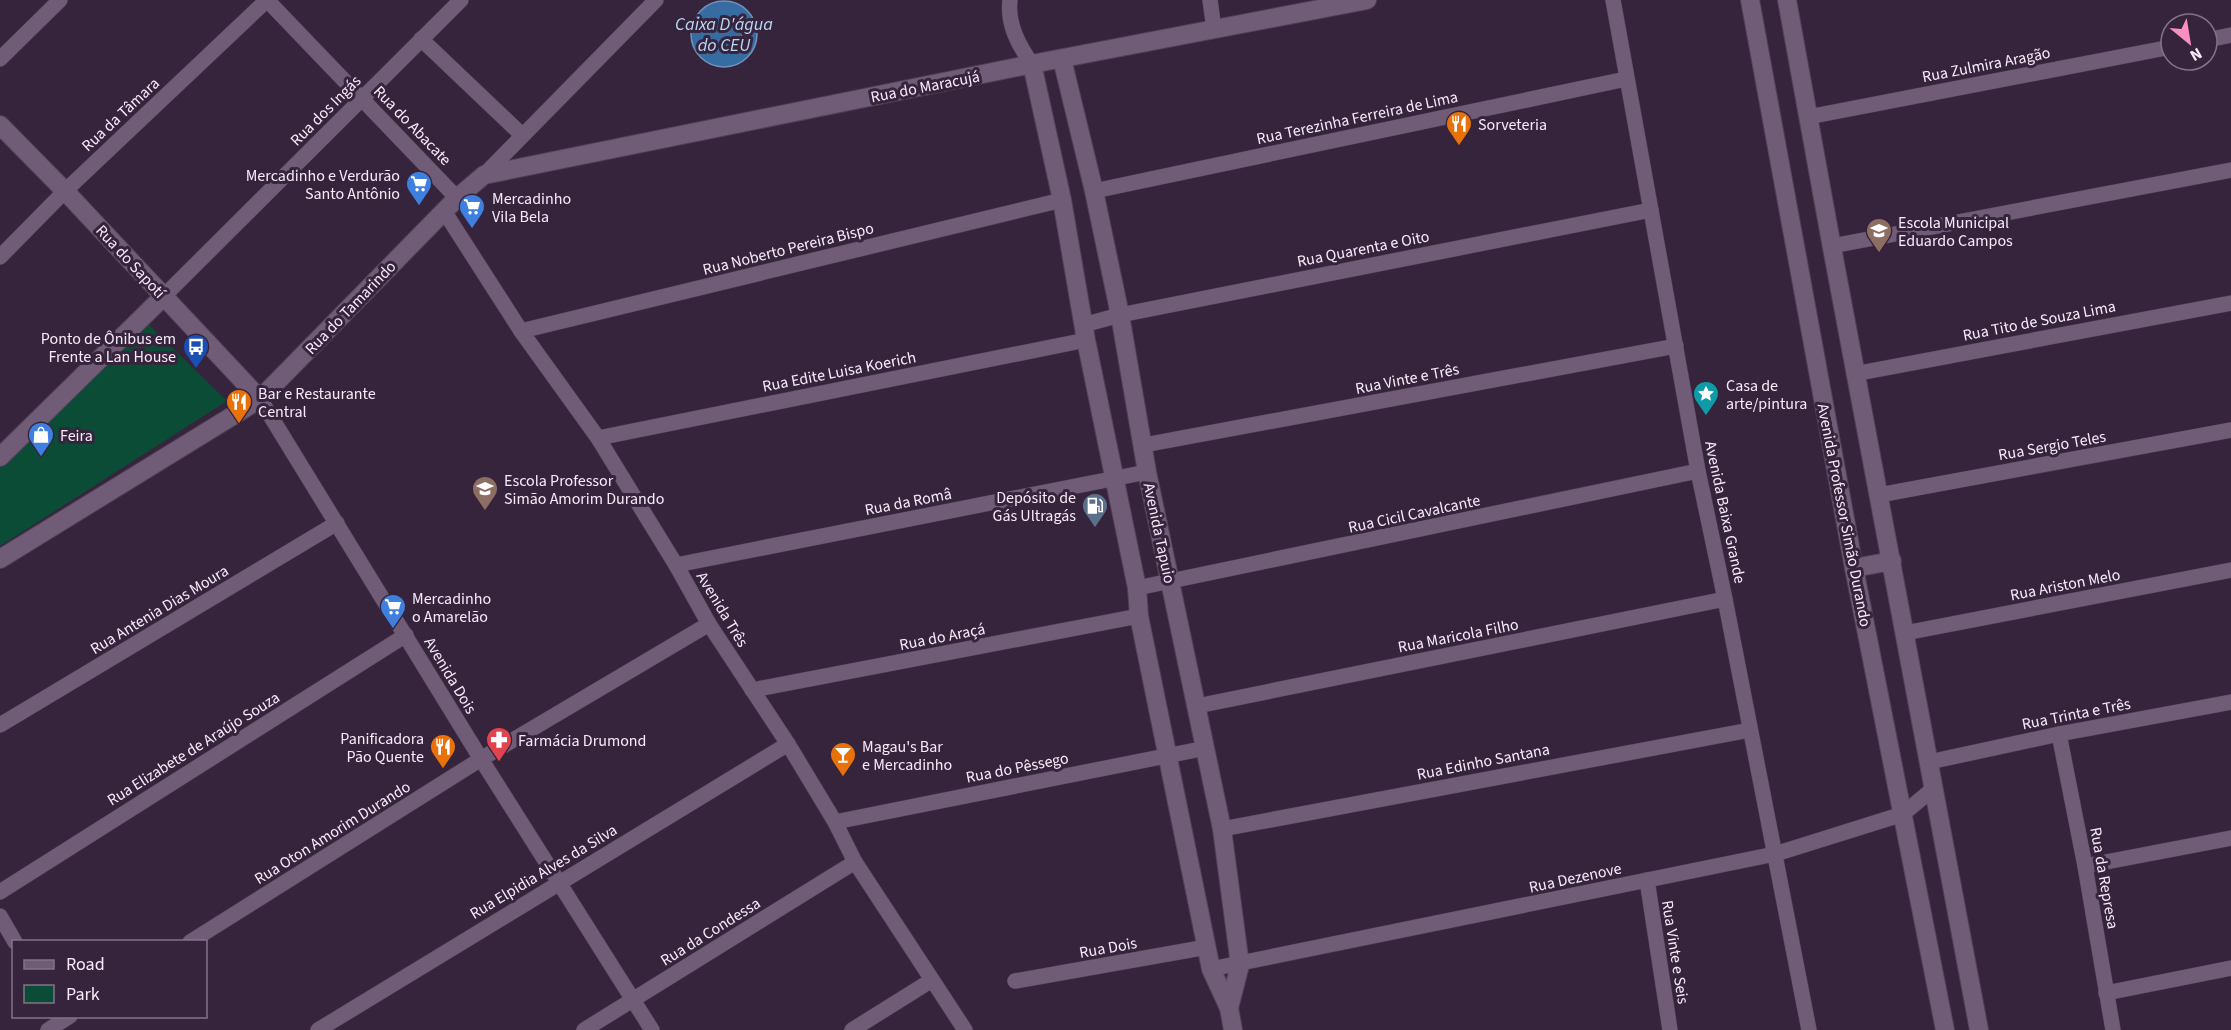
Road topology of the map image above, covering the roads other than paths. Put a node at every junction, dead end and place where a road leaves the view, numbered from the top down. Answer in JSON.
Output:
{"nodes":[{"id":1,"x":60,"y":0,"type":"edge"},
{"id":2,"x":267,"y":0,"type":"edge"},
{"id":3,"x":461,"y":0,"type":"edge"},
{"id":4,"x":656,"y":0,"type":"edge"},
{"id":5,"x":1010,"y":0,"type":"edge"},
{"id":6,"x":1210,"y":0,"type":"edge"},
{"id":7,"x":1367,"y":0,"type":"edge"},
{"id":8,"x":1613,"y":0,"type":"edge"},
{"id":9,"x":1750,"y":0,"type":"edge"},
{"id":10,"x":1787,"y":0,"type":"edge"},
{"id":11,"x":1214,"y":29,"type":"junction"},
{"id":12,"x":421,"y":39,"type":"junction"},
{"id":13,"x":2159,"y":49,"type":"edge"},
{"id":14,"x":0,"y":58,"type":"edge"},
{"id":15,"x":1062,"y":59,"type":"junction"},
{"id":16,"x":1032,"y":64,"type":"junction"},
{"id":17,"x":1626,"y":79,"type":"junction"},
{"id":18,"x":362,"y":98,"type":"junction"},
{"id":19,"x":1808,"y":117,"type":"junction"},
{"id":20,"x":0,"y":125,"type":"edge"},
{"id":21,"x":522,"y":135,"type":"junction"},
{"id":22,"x":2231,"y":170,"type":"edge"},
{"id":23,"x":484,"y":175,"type":"junction"},
{"id":24,"x":65,"y":191,"type":"junction"},
{"id":25,"x":1094,"y":191,"type":"junction"},
{"id":26,"x":1062,"y":200,"type":"junction"},
{"id":27,"x":451,"y":204,"type":"junction"},
{"id":28,"x":1651,"y":210,"type":"junction"},
{"id":29,"x":1832,"y":246,"type":"junction"},
{"id":30,"x":0,"y":257,"type":"edge"},
{"id":31,"x":164,"y":296,"type":"junction"},
{"id":32,"x":2231,"y":303,"type":"edge"},
{"id":33,"x":1120,"y":315,"type":"junction"},
{"id":34,"x":521,"y":331,"type":"junction"},
{"id":35,"x":1085,"y":332,"type":"junction"},
{"id":36,"x":1676,"y":346,"type":"junction"},
{"id":37,"x":1854,"y":374,"type":"junction"},
{"id":38,"x":260,"y":399,"type":"junction"},
{"id":39,"x":2231,"y":430,"type":"edge"},
{"id":40,"x":598,"y":438,"type":"junction"},
{"id":41,"x":1144,"y":445,"type":"junction"},
{"id":42,"x":0,"y":457,"type":"edge"},
{"id":43,"x":1698,"y":471,"type":"junction"},
{"id":44,"x":1147,"y":472,"type":"junction"},
{"id":45,"x":1114,"y":479,"type":"junction"},
{"id":46,"x":1879,"y":495,"type":"junction"},
{"id":47,"x":337,"y":523,"type":"junction"},
{"id":48,"x":0,"y":559,"type":"edge"},
{"id":49,"x":1892,"y":561,"type":"junction"},
{"id":50,"x":676,"y":565,"type":"junction"},
{"id":51,"x":1854,"y":568,"type":"junction"},
{"id":52,"x":2231,"y":570,"type":"edge"},
{"id":53,"x":1171,"y":583,"type":"junction"},
{"id":54,"x":1137,"y":588,"type":"junction"},
{"id":55,"x":1725,"y":599,"type":"junction"},
{"id":56,"x":1139,"y":616,"type":"junction"},
{"id":57,"x":709,"y":624,"type":"junction"},
{"id":58,"x":1905,"y":633,"type":"junction"},
{"id":59,"x":406,"y":635,"type":"junction"},
{"id":60,"x":752,"y":690,"type":"junction"},
{"id":61,"x":2231,"y":702,"type":"edge"},
{"id":62,"x":1197,"y":706,"type":"junction"},
{"id":63,"x":0,"y":725,"type":"edge"},
{"id":64,"x":1750,"y":729,"type":"junction"},
{"id":65,"x":2059,"y":734,"type":"junction"},
{"id":66,"x":788,"y":744,"type":"junction"},
{"id":67,"x":1206,"y":748,"type":"junction"},
{"id":68,"x":1168,"y":755,"type":"junction"},
{"id":69,"x":481,"y":759,"type":"junction"},
{"id":70,"x":1929,"y":762,"type":"junction"},
{"id":71,"x":1934,"y":788,"type":"junction"},
{"id":72,"x":1903,"y":814,"type":"junction"},
{"id":73,"x":835,"y":822,"type":"junction"},
{"id":74,"x":1222,"y":829,"type":"junction"},
{"id":75,"x":2231,"y":838,"type":"edge"},
{"id":76,"x":1775,"y":854,"type":"junction"},
{"id":77,"x":855,"y":862,"type":"junction"},
{"id":78,"x":2085,"y":866,"type":"junction"},
{"id":79,"x":1647,"y":880,"type":"junction"},
{"id":80,"x":559,"y":882,"type":"junction"},
{"id":81,"x":0,"y":892,"type":"edge"},
{"id":82,"x":0,"y":916,"type":"edge"},
{"id":83,"x":14,"y":940,"type":"edge"},
{"id":84,"x":193,"y":940,"type":"edge"},
{"id":85,"x":1207,"y":947,"type":"junction"},
{"id":86,"x":1240,"y":964,"type":"junction"},
{"id":87,"x":2231,"y":968,"type":"edge"},
{"id":88,"x":1211,"y":969,"type":"junction"},
{"id":89,"x":932,"y":980,"type":"junction"},
{"id":90,"x":1015,"y":981,"type":"dead end"},
{"id":91,"x":2106,"y":993,"type":"junction"},
{"id":92,"x":633,"y":999,"type":"junction"},
{"id":93,"x":1229,"y":1008,"type":"junction"},
{"id":94,"x":66,"y":1021,"type":"edge"},
{"id":95,"x":48,"y":1030,"type":"edge"},
{"id":96,"x":318,"y":1030,"type":"edge"},
{"id":97,"x":584,"y":1030,"type":"edge"},
{"id":98,"x":652,"y":1030,"type":"edge"},
{"id":99,"x":852,"y":1030,"type":"edge"},
{"id":100,"x":965,"y":1030,"type":"edge"},
{"id":101,"x":1233,"y":1030,"type":"edge"},
{"id":102,"x":1670,"y":1030,"type":"edge"},
{"id":103,"x":1809,"y":1030,"type":"edge"},
{"id":104,"x":1945,"y":1030,"type":"edge"},
{"id":105,"x":1979,"y":1030,"type":"edge"},
{"id":106,"x":2114,"y":1030,"type":"edge"}],
"edges":[{"from":1,"to":14,"type":"street"},
{"from":2,"to":18,"type":"street","name":"Rua do Abacate"},
{"from":2,"to":24,"type":"street","name":"Rua da Tâmara"},
{"from":3,"to":12,"type":"street","name":"Rua dos Ingás"},
{"from":4,"to":21,"type":"street","name":"Rua do Tamarindo"},
{"from":5,"to":16,"type":"street"},
{"from":6,"to":11,"type":"street"},
{"from":7,"to":11,"type":"street","name":"Rua do Maracujá"},
{"from":8,"to":17,"type":"street","name":"Avenida Baixa Grande"},
{"from":9,"to":51,"type":"street","name":"Avenida Professor Simão Durando"},
{"from":10,"to":19,"type":"street"},
{"from":11,"to":15,"type":"street","name":"Rua do Maracujá"},
{"from":12,"to":18,"type":"street","name":"Rua dos Ingás"},
{"from":12,"to":21,"type":"street"},
{"from":13,"to":19,"type":"street","name":"Rua Zulmira Aragão"},
{"from":15,"to":16,"type":"street","name":"Rua do Maracujá"},
{"from":15,"to":25,"type":"street","name":"Avenida Tapuio"},
{"from":16,"to":23,"type":"street","name":"Rua do Maracujá"},
{"from":16,"to":26,"type":"street","name":"Avenida Tapuio"},
{"from":17,"to":25,"type":"street","name":"Rua Terezinha Ferreira de Lima"},
{"from":17,"to":28,"type":"street","name":"Avenida Baixa Grande"},
{"from":18,"to":27,"type":"street","name":"Rua do Abacate"},
{"from":18,"to":31,"type":"street","name":"Rua dos Ingás"},
{"from":19,"to":29,"type":"street"},
{"from":20,"to":24,"type":"street","name":"Rua do Sapotí"},
{"from":21,"to":23,"type":"street","name":"Rua do Tamarindo"},
{"from":22,"to":29,"type":"street"},
{"from":23,"to":27,"type":"street","name":"Rua do Tamarindo"},
{"from":24,"to":30,"type":"street","name":"Rua da Tâmara"},
{"from":24,"to":31,"type":"street","name":"Rua do Sapotí"},
{"from":25,"to":33,"type":"street","name":"Avenida Tapuio"},
{"from":26,"to":34,"type":"street","name":"Rua Noberto Pereira Bispo"},
{"from":26,"to":35,"type":"street","name":"Avenida Tapuio"},
{"from":27,"to":34,"type":"street","name":"Avenida Três"},
{"from":27,"to":38,"type":"street","name":"Rua do Tamarindo"},
{"from":28,"to":33,"type":"street","name":"Rua Quarenta e Oito"},
{"from":28,"to":36,"type":"street","name":"Avenida Baixa Grande"},
{"from":29,"to":37,"type":"street"},
{"from":31,"to":38,"type":"street","name":"Rua do Sapotí"},
{"from":31,"to":42,"type":"street"},
{"from":32,"to":37,"type":"street","name":"Rua Tito de Souza Lima"},
{"from":33,"to":35,"type":"street","name":"Rua Quarenta e Oito"},
{"from":33,"to":41,"type":"street","name":"Avenida Tapuio"},
{"from":34,"to":40,"type":"street","name":"Avenida Três"},
{"from":35,"to":40,"type":"street","name":"Rua Edite Luisa Koerich"},
{"from":35,"to":45,"type":"street","name":"Avenida Tapuio"},
{"from":36,"to":41,"type":"street","name":"Rua Vinte e Três"},
{"from":36,"to":43,"type":"street","name":"Avenida Baixa Grande"},
{"from":37,"to":46,"type":"street"},
{"from":38,"to":47,"type":"street","name":"Avenida Dois"},
{"from":38,"to":48,"type":"street","name":"Rua do Tamarindo"},
{"from":39,"to":46,"type":"street","name":"Rua Sergio Teles"},
{"from":40,"to":50,"type":"street","name":"Avenida Três"},
{"from":41,"to":44,"type":"street","name":"Avenida Tapuio"},
{"from":43,"to":53,"type":"street","name":"Rua Cicil Cavalcante"},
{"from":43,"to":55,"type":"street","name":"Avenida Baixa Grande"},
{"from":44,"to":45,"type":"street","name":"Rua da Româ"},
{"from":44,"to":53,"type":"street","name":"Avenida Tapuio"},
{"from":45,"to":50,"type":"street","name":"Rua da Româ"},
{"from":45,"to":54,"type":"street","name":"Avenida Tapuio"},
{"from":46,"to":49,"type":"street"},
{"from":47,"to":59,"type":"street","name":"Avenida Dois"},
{"from":47,"to":63,"type":"street","name":"Rua Antenia Dias Moura"},
{"from":49,"to":51,"type":"street"},
{"from":49,"to":58,"type":"street"},
{"from":50,"to":57,"type":"street","name":"Avenida Três"},
{"from":51,"to":72,"type":"street","name":"Avenida Professor Simão Durando"},
{"from":52,"to":58,"type":"street","name":"Rua Ariston Melo"},
{"from":53,"to":54,"type":"street","name":"Rua Cicil Cavalcante"},
{"from":53,"to":62,"type":"street","name":"Avenida Tapuio"},
{"from":54,"to":56,"type":"street","name":"Avenida Tapuio"},
{"from":55,"to":62,"type":"street","name":"Rua Maricola Filho"},
{"from":55,"to":64,"type":"street","name":"Avenida Baixa Grande"},
{"from":56,"to":60,"type":"street","name":"Rua do Araçá"},
{"from":56,"to":68,"type":"street","name":"Avenida Tapuio"},
{"from":57,"to":60,"type":"street","name":"Avenida Três"},
{"from":57,"to":69,"type":"street","name":"Rua Oton Amorim Durando"},
{"from":58,"to":70,"type":"street"},
{"from":59,"to":69,"type":"street","name":"Avenida Dois"},
{"from":59,"to":81,"type":"street","name":"Rua Elizabete de Araújo Souza"},
{"from":60,"to":66,"type":"street","name":"Avenida Três"},
{"from":61,"to":65,"type":"street","name":"Rua Trinta e Três"},
{"from":62,"to":67,"type":"street","name":"Avenida Tapuio"},
{"from":64,"to":74,"type":"street","name":"Rua Edinho Santana"},
{"from":64,"to":76,"type":"street","name":"Avenida Baixa Grande"},
{"from":65,"to":70,"type":"street","name":"Rua Trinta e Três"},
{"from":65,"to":78,"type":"street","name":"Rua da Represa"},
{"from":66,"to":73,"type":"street","name":"Avenida Três"},
{"from":66,"to":80,"type":"street","name":"Rua Elpidia Alves da Silva"},
{"from":67,"to":68,"type":"street","name":"Rua do Pêssego"},
{"from":67,"to":74,"type":"street","name":"Avenida Tapuio"},
{"from":68,"to":73,"type":"street","name":"Rua do Pêssego"},
{"from":68,"to":85,"type":"street","name":"Avenida Tapuio"},
{"from":69,"to":80,"type":"street","name":"Avenida Dois"},
{"from":69,"to":84,"type":"street","name":"Rua Oton Amorim Durando"},
{"from":70,"to":71,"type":"street"},
{"from":71,"to":72,"type":"street","name":"Rua Dezenove"},
{"from":71,"to":105,"type":"street"},
{"from":72,"to":76,"type":"street","name":"Rua Dezenove"},
{"from":72,"to":104,"type":"street","name":"Avenida Professor Simão Durando"},
{"from":73,"to":77,"type":"street","name":"Avenida Três"},
{"from":74,"to":86,"type":"street","name":"Avenida Tapuio"},
{"from":75,"to":78,"type":"street"},
{"from":76,"to":79,"type":"street","name":"Rua Dezenove"},
{"from":76,"to":103,"type":"street","name":"Avenida Baixa Grande"},
{"from":77,"to":89,"type":"street","name":"Avenida Três"},
{"from":77,"to":92,"type":"street","name":"Rua da Condessa"},
{"from":78,"to":91,"type":"street","name":"Rua da Represa"},
{"from":79,"to":86,"type":"street","name":"Rua Dezenove"},
{"from":79,"to":102,"type":"street","name":"Rua Vinte e Seis"},
{"from":80,"to":92,"type":"street","name":"Avenida Dois"},
{"from":80,"to":96,"type":"street","name":"Rua Elpidia Alves da Silva"},
{"from":82,"to":83,"type":"street"},
{"from":85,"to":88,"type":"street","name":"Avenida Tapuio"},
{"from":85,"to":90,"type":"street","name":"Rua Dois"},
{"from":86,"to":88,"type":"street","name":"Rua Dezenove"},
{"from":86,"to":93,"type":"street","name":"Avenida Tapuio"},
{"from":87,"to":91,"type":"street"},
{"from":88,"to":93,"type":"street","name":"Avenida Tapuio"},
{"from":89,"to":99,"type":"street"},
{"from":89,"to":100,"type":"street","name":"Avenida Três"},
{"from":91,"to":106,"type":"street","name":"Rua da Represa"},
{"from":92,"to":97,"type":"street","name":"Rua da Condessa"},
{"from":92,"to":98,"type":"street","name":"Avenida Dois"},
{"from":93,"to":101,"type":"street","name":"Avenida Tapuio"},
{"from":94,"to":95,"type":"street"}]}
